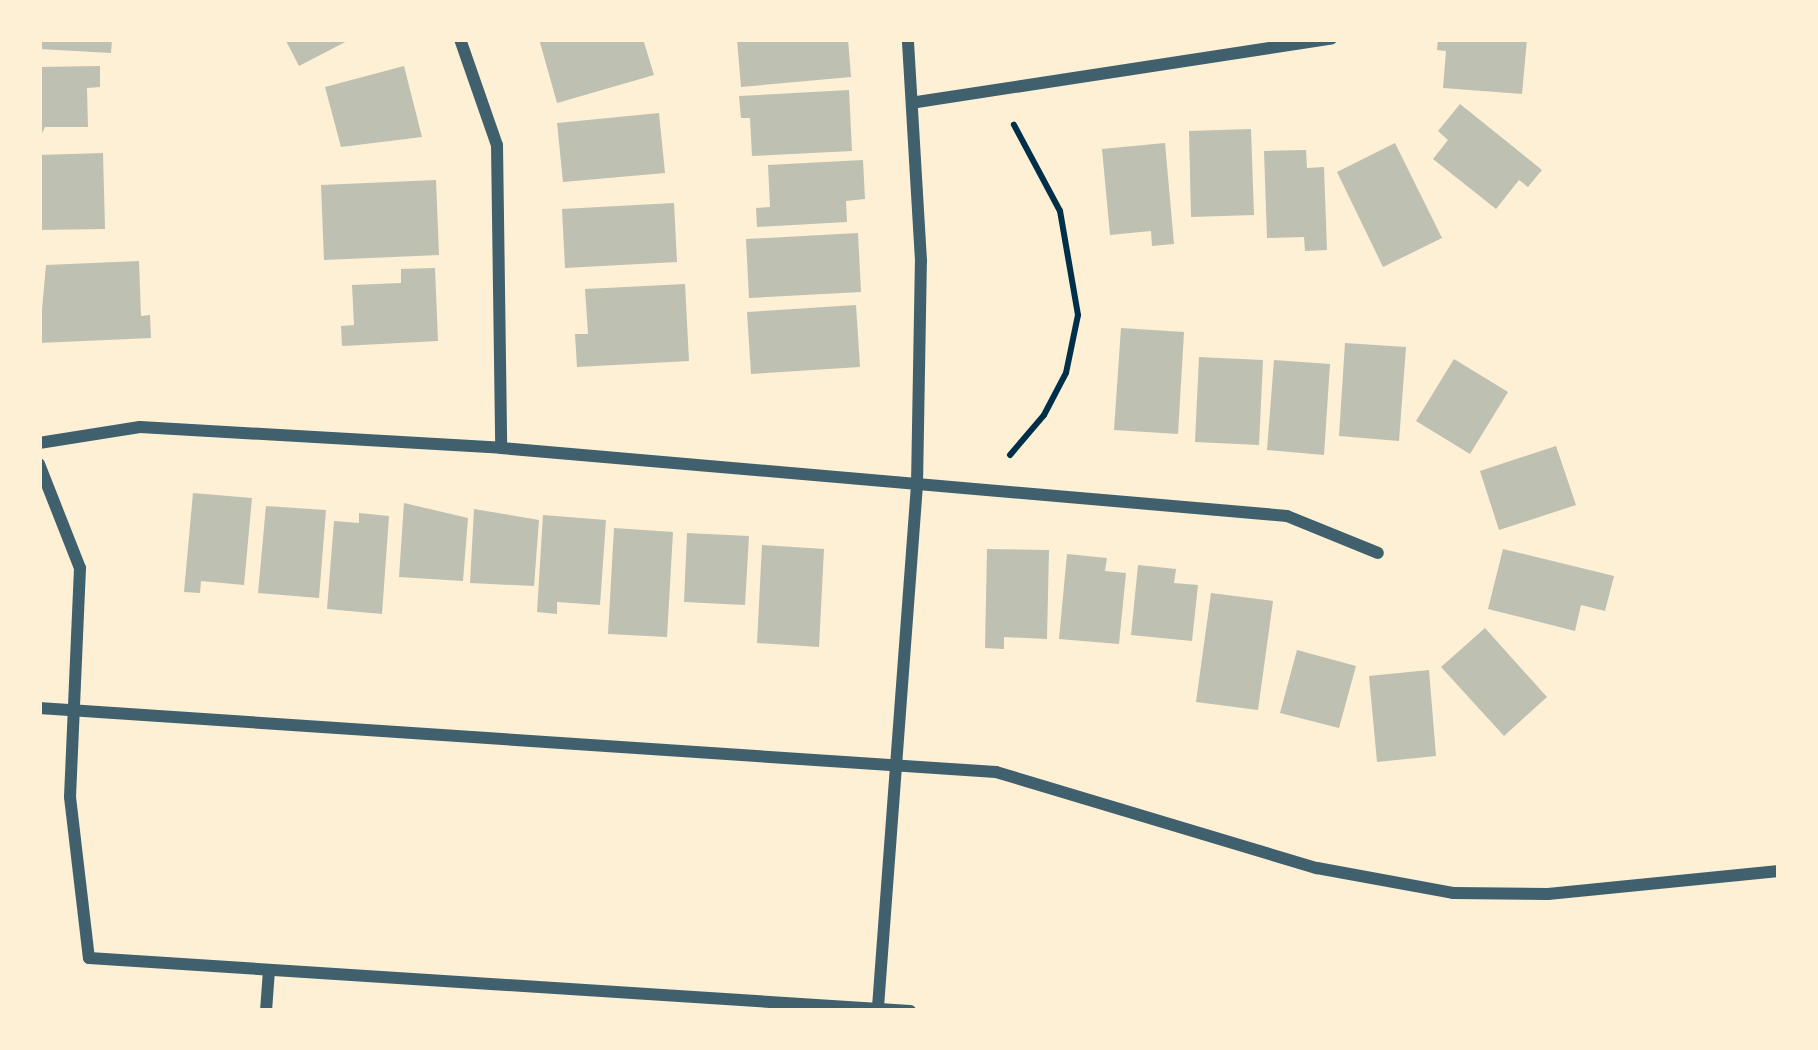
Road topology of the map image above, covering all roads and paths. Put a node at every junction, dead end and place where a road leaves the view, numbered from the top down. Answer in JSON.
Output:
{"nodes":[{"id":1,"x":460,"y":39,"type":"edge"},
{"id":2,"x":908,"y":39,"type":"edge"},
{"id":3,"x":1330,"y":39,"type":"edge"},
{"id":4,"x":917,"y":101,"type":"junction"},
{"id":5,"x":1014,"y":125,"type":"dead end"},
{"id":6,"x":39,"y":443,"type":"edge"},
{"id":7,"x":501,"y":448,"type":"junction"},
{"id":8,"x":1010,"y":455,"type":"dead end"},
{"id":9,"x":39,"y":464,"type":"edge"},
{"id":10,"x":917,"y":485,"type":"junction"},
{"id":11,"x":1378,"y":553,"type":"dead end"},
{"id":12,"x":39,"y":708,"type":"edge"},
{"id":13,"x":72,"y":710,"type":"junction"},
{"id":14,"x":895,"y":760,"type":"junction"},
{"id":15,"x":1779,"y":871,"type":"edge"},
{"id":16,"x":269,"y":970,"type":"junction"},
{"id":17,"x":638,"y":993,"type":"junction"},
{"id":18,"x":878,"y":1007,"type":"junction"},
{"id":19,"x":266,"y":1011,"type":"edge"},
{"id":20,"x":637,"y":1011,"type":"edge"},
{"id":21,"x":910,"y":1011,"type":"edge"}],
"edges":[{"from":1,"to":7,"type":"street"},
{"from":2,"to":4,"type":"street"},
{"from":3,"to":4,"type":"street"},
{"from":4,"to":10,"type":"street"},
{"from":5,"to":8,"type":"path"},
{"from":6,"to":7,"type":"street"},
{"from":7,"to":10,"type":"street"},
{"from":9,"to":13,"type":"street"},
{"from":10,"to":11,"type":"street"},
{"from":10,"to":14,"type":"street"},
{"from":12,"to":13,"type":"street"},
{"from":13,"to":14,"type":"street"},
{"from":13,"to":16,"type":"street"},
{"from":14,"to":15,"type":"street"},
{"from":14,"to":18,"type":"street"},
{"from":16,"to":17,"type":"street"},
{"from":16,"to":19,"type":"street"},
{"from":17,"to":18,"type":"street"},
{"from":17,"to":20,"type":"street"},
{"from":18,"to":21,"type":"street"}]}
